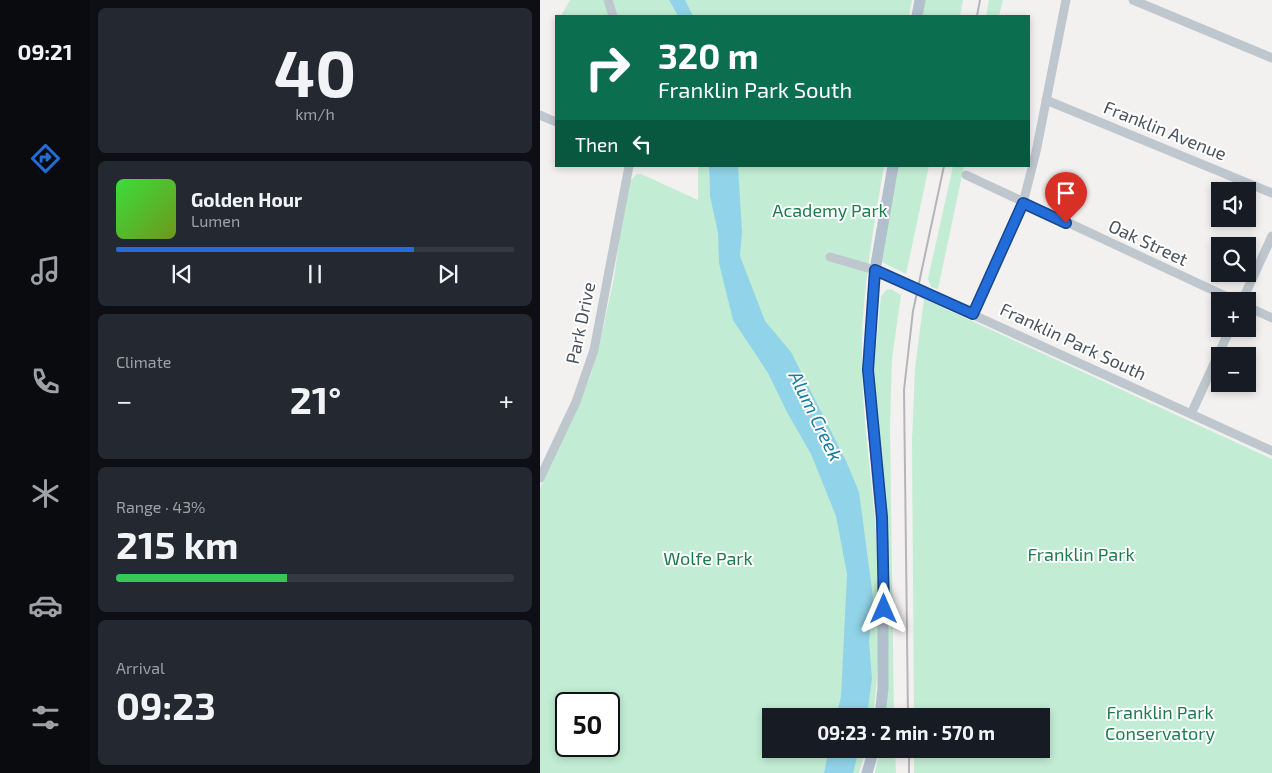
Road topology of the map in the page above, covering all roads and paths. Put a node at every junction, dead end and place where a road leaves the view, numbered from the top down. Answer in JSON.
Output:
{"nodes":[{"id":1,"x":608,"y":0,"type":"edge"},
{"id":2,"x":920,"y":0,"type":"edge"},
{"id":3,"x":1066,"y":0,"type":"edge"},
{"id":4,"x":1134,"y":0,"type":"edge"},
{"id":5,"x":613,"y":15,"type":"edge"},
{"id":6,"x":917,"y":15,"type":"edge"},
{"id":7,"x":1272,"y":58,"type":"edge"},
{"id":8,"x":1046,"y":100,"type":"junction"},
{"id":9,"x":540,"y":115,"type":"edge"},
{"id":10,"x":555,"y":122,"type":"edge"},
{"id":11,"x":629,"y":167,"type":"edge"},
{"id":12,"x":893,"y":167,"type":"edge"},
{"id":13,"x":966,"y":175,"type":"dead end"},
{"id":14,"x":1272,"y":193,"type":"edge"},
{"id":15,"x":1023,"y":203,"type":"junction"},
{"id":16,"x":1272,"y":236,"type":"edge"},
{"id":17,"x":830,"y":257,"type":"dead end"},
{"id":18,"x":875,"y":270,"type":"junction"},
{"id":19,"x":1216,"y":292,"type":"edge"},
{"id":20,"x":1246,"y":292,"type":"edge"},
{"id":21,"x":1256,"y":311,"type":"edge"},
{"id":22,"x":973,"y":314,"type":"junction"},
{"id":23,"x":1272,"y":318,"type":"edge"},
{"id":24,"x":1226,"y":337,"type":"edge"},
{"id":25,"x":1191,"y":414,"type":"junction"},
{"id":26,"x":1272,"y":451,"type":"edge"},
{"id":27,"x":541,"y":472,"type":"edge"},
{"id":28,"x":881,"y":708,"type":"edge"},
{"id":29,"x":871,"y":758,"type":"edge"},
{"id":30,"x":867,"y":773,"type":"edge"}],
"edges":[{"from":1,"to":5,"type":"street"},
{"from":2,"to":6,"type":"main road"},
{"from":3,"to":8,"type":"street"},
{"from":4,"to":7,"type":"street"},
{"from":8,"to":14,"type":"street","name":"Franklin Avenue"},
{"from":8,"to":15,"type":"street"},
{"from":9,"to":10,"type":"street"},
{"from":11,"to":27,"type":"street","name":"Park Drive"},
{"from":12,"to":18,"type":"main road"},
{"from":13,"to":15,"type":"street","name":"Oak Street"},
{"from":15,"to":19,"type":"street","name":"Oak Street"},
{"from":15,"to":22,"type":"street"},
{"from":16,"to":20,"type":"street"},
{"from":17,"to":18,"type":"street","name":"Franklin Park South"},
{"from":18,"to":22,"type":"street","name":"Franklin Park South"},
{"from":18,"to":28,"type":"main road"},
{"from":21,"to":23,"type":"street"},
{"from":22,"to":25,"type":"street","name":"Franklin Park South"},
{"from":24,"to":25,"type":"street"},
{"from":25,"to":26,"type":"street","name":"Franklin Park South"},
{"from":29,"to":30,"type":"main road"}]}
